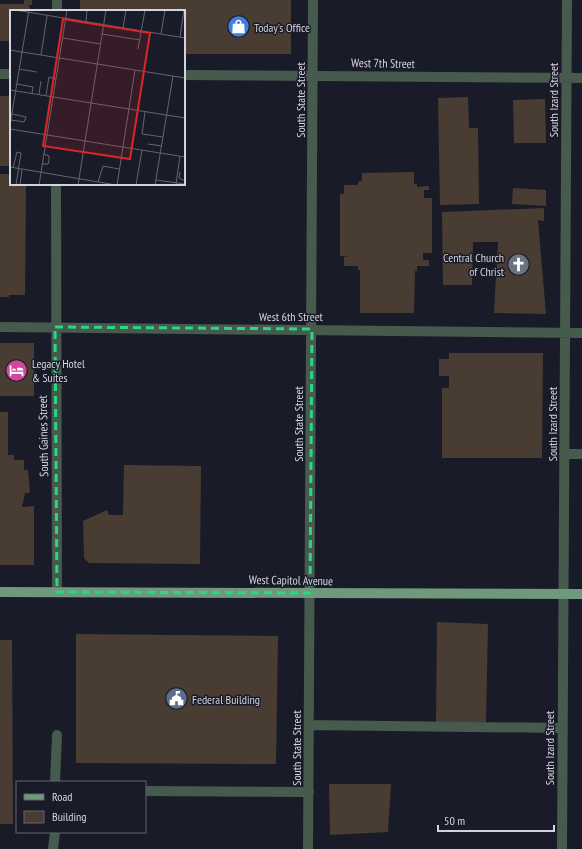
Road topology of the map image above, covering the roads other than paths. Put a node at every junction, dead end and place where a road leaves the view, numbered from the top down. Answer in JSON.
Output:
{"nodes":[{"id":1,"x":57,"y":0,"type":"edge"},
{"id":2,"x":314,"y":0,"type":"edge"},
{"id":3,"x":567,"y":0,"type":"edge"},
{"id":4,"x":56,"y":10,"type":"edge"},
{"id":5,"x":185,"y":75,"type":"edge"},
{"id":6,"x":313,"y":75,"type":"junction"},
{"id":7,"x":566,"y":78,"type":"junction"},
{"id":8,"x":582,"y":78,"type":"edge"},
{"id":9,"x":56,"y":185,"type":"edge"},
{"id":10,"x":0,"y":327,"type":"edge"},
{"id":11,"x":55,"y":327,"type":"junction"},
{"id":12,"x":312,"y":329,"type":"junction"},
{"id":13,"x":566,"y":333,"type":"junction"},
{"id":14,"x":582,"y":333,"type":"edge"},
{"id":15,"x":564,"y":454,"type":"junction"},
{"id":16,"x":582,"y":454,"type":"edge"},
{"id":17,"x":0,"y":592,"type":"edge"},
{"id":18,"x":57,"y":592,"type":"junction"},
{"id":19,"x":310,"y":593,"type":"junction"},
{"id":20,"x":563,"y":593,"type":"junction"},
{"id":21,"x":582,"y":594,"type":"edge"},
{"id":22,"x":309,"y":725,"type":"junction"},
{"id":23,"x":562,"y":728,"type":"junction"},
{"id":24,"x":58,"y":735,"type":"dead end"},
{"id":25,"x":55,"y":781,"type":"edge"},
{"id":26,"x":146,"y":791,"type":"edge"},
{"id":27,"x":309,"y":792,"type":"junction"},
{"id":28,"x":55,"y":833,"type":"edge"},
{"id":29,"x":54,"y":849,"type":"edge"},
{"id":30,"x":308,"y":849,"type":"edge"},
{"id":31,"x":562,"y":849,"type":"edge"}],
"edges":[{"from":1,"to":4,"type":"street"},
{"from":2,"to":6,"type":"street","name":"South State Street"},
{"from":3,"to":7,"type":"street","name":"South Izard Street"},
{"from":5,"to":6,"type":"street","name":"West 7th Street"},
{"from":6,"to":7,"type":"street","name":"West 7th Street"},
{"from":6,"to":12,"type":"street","name":"South State Street"},
{"from":7,"to":8,"type":"street","name":"West 7th Street"},
{"from":7,"to":13,"type":"street","name":"South Izard Street"},
{"from":9,"to":11,"type":"street","name":"South Gaines Street"},
{"from":10,"to":11,"type":"street","name":"West 6th Street"},
{"from":11,"to":12,"type":"street","name":"West 6th Street"},
{"from":11,"to":18,"type":"street","name":"South Gaines Street"},
{"from":12,"to":13,"type":"street","name":"West 6th Street"},
{"from":12,"to":19,"type":"street","name":"South State Street"},
{"from":13,"to":14,"type":"street","name":"West 6th Street"},
{"from":13,"to":15,"type":"street","name":"South Izard Street"},
{"from":15,"to":16,"type":"street"},
{"from":15,"to":20,"type":"street","name":"South Izard Street"},
{"from":17,"to":18,"type":"main road","name":"West Capitol Avenue"},
{"from":18,"to":19,"type":"main road","name":"West Capitol Avenue"},
{"from":19,"to":20,"type":"main road","name":"West Capitol Avenue"},
{"from":19,"to":22,"type":"street","name":"South State Street"},
{"from":20,"to":21,"type":"main road","name":"West Capitol Avenue"},
{"from":20,"to":23,"type":"street","name":"South Izard Street"},
{"from":22,"to":23,"type":"street"},
{"from":22,"to":27,"type":"street","name":"South State Street"},
{"from":23,"to":31,"type":"street","name":"South Izard Street"},
{"from":24,"to":25,"type":"street"},
{"from":26,"to":27,"type":"street"},
{"from":27,"to":30,"type":"street","name":"South State Street"},
{"from":28,"to":29,"type":"street"}]}
